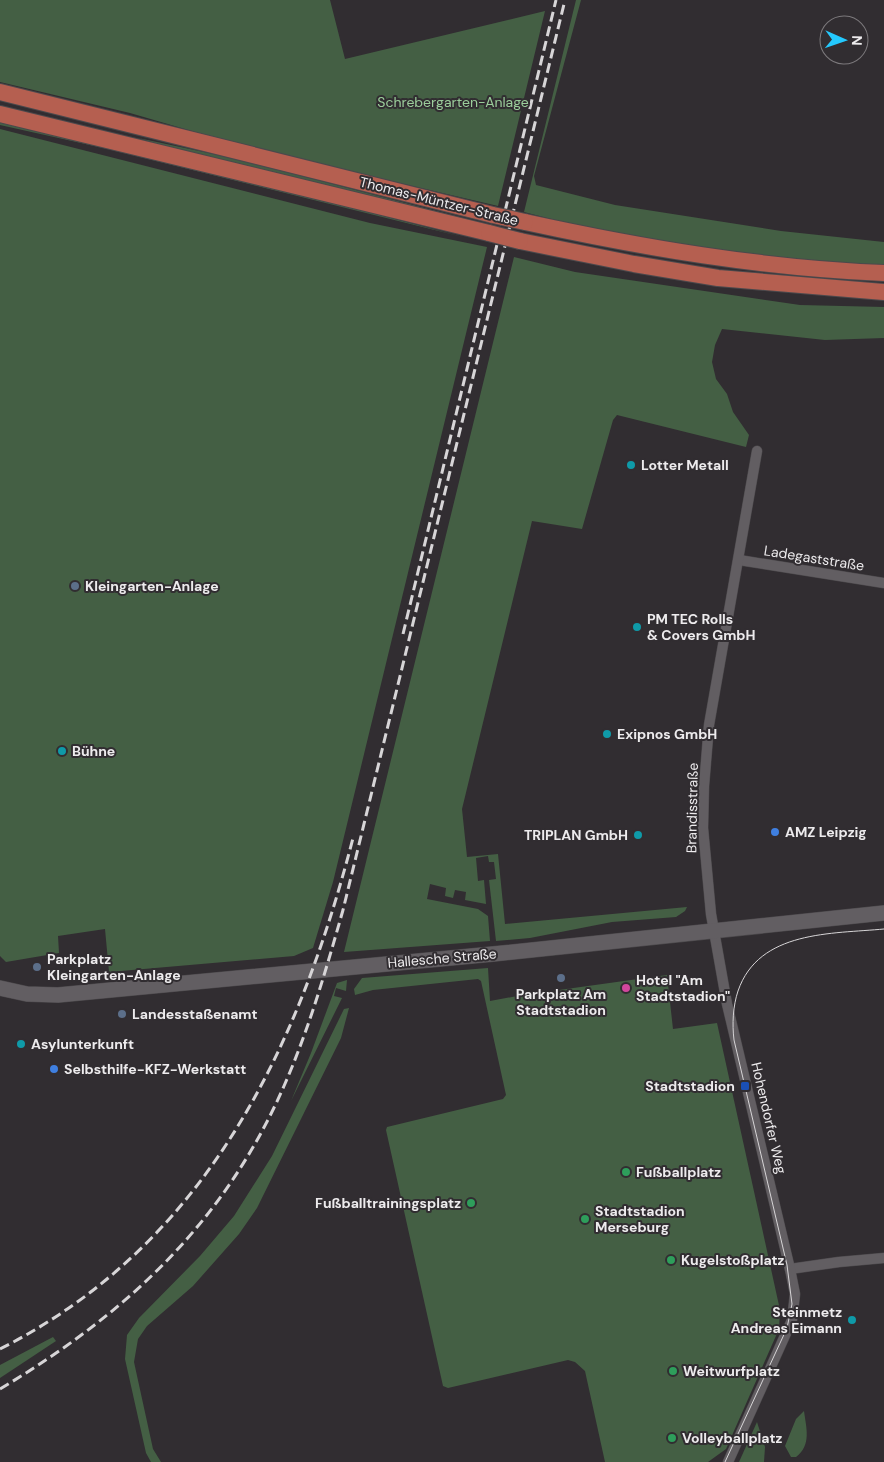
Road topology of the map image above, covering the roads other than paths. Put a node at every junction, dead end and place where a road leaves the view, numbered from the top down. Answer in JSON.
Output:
{"nodes":[{"id":1,"x":0,"y":92,"type":"edge"},
{"id":2,"x":0,"y":114,"type":"edge"},
{"id":3,"x":884,"y":273,"type":"edge"},
{"id":4,"x":884,"y":292,"type":"edge"},
{"id":5,"x":757,"y":452,"type":"dead end"},
{"id":6,"x":739,"y":560,"type":"junction"},
{"id":7,"x":884,"y":583,"type":"edge"},
{"id":8,"x":884,"y":913,"type":"edge"},
{"id":9,"x":714,"y":929,"type":"junction"},
{"id":10,"x":0,"y":988,"type":"edge"},
{"id":11,"x":884,"y":1258,"type":"edge"},
{"id":12,"x":790,"y":1269,"type":"junction"},
{"id":13,"x":729,"y":1460,"type":"edge"}],
"edges":[{"from":1,"to":3,"type":"main road","name":"Thomas-Müntzer-Straße","bridge":true},
{"from":2,"to":4,"type":"main road","name":"Thomas-Müntzer-Straße","bridge":true},
{"from":5,"to":6,"type":"street","name":"Brandisstraße"},
{"from":6,"to":7,"type":"street","name":"Ladegaststraße"},
{"from":6,"to":9,"type":"street","name":"Brandisstraße"},
{"from":8,"to":9,"type":"street","name":"Hallesche Straße"},
{"from":9,"to":10,"type":"street","name":"Hallesche Straße"},
{"from":9,"to":12,"type":"street","name":"Hohendorfer Weg"},
{"from":11,"to":12,"type":"street"},
{"from":12,"to":13,"type":"street","name":"Hohendorfer Weg"}]}
